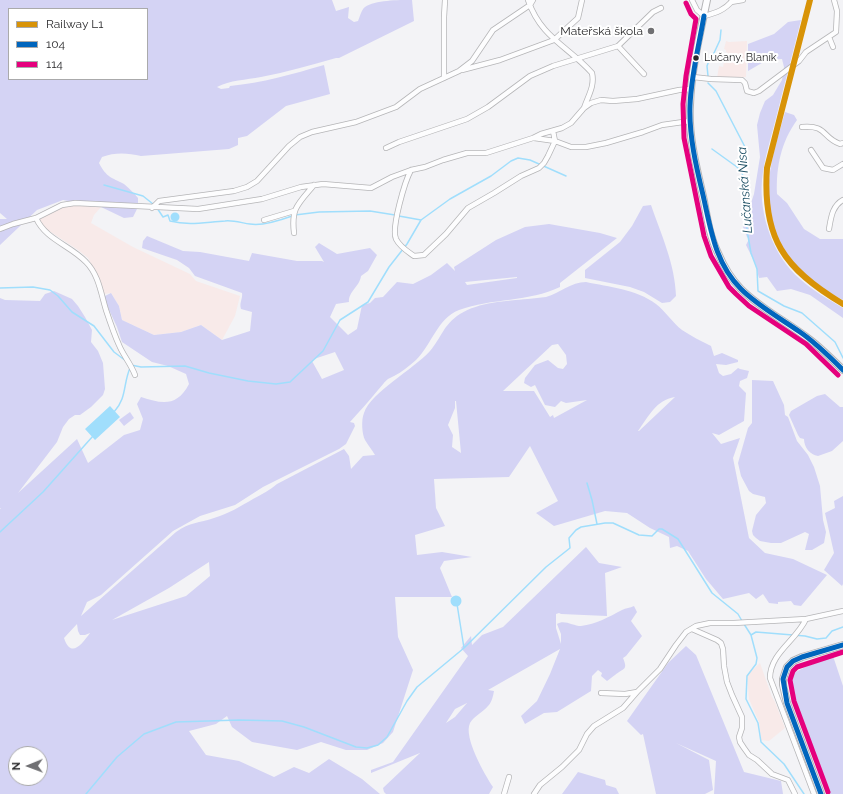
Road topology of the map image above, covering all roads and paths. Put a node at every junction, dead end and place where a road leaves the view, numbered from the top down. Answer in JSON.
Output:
{"nodes":[{"id":1,"x":445,"y":0,"type":"edge"},
{"id":2,"x":533,"y":0,"type":"edge"},
{"id":3,"x":582,"y":0,"type":"edge"},
{"id":4,"x":692,"y":0,"type":"edge"},
{"id":5,"x":707,"y":0,"type":"edge"},
{"id":6,"x":743,"y":0,"type":"edge"},
{"id":7,"x":834,"y":0,"type":"edge"},
{"id":8,"x":732,"y":1,"type":"edge"},
{"id":9,"x":529,"y":3,"type":"edge"},
{"id":10,"x":661,"y":8,"type":"dead end"},
{"id":11,"x":704,"y":16,"type":"junction"},
{"id":12,"x":829,"y":37,"type":"junction"},
{"id":13,"x":554,"y":40,"type":"junction"},
{"id":14,"x":618,"y":46,"type":"junction"},
{"id":15,"x":833,"y":46,"type":"dead end"},
{"id":16,"x":577,"y":59,"type":"junction"},
{"id":17,"x":459,"y":71,"type":"junction"},
{"id":18,"x":644,"y":74,"type":"dead end"},
{"id":19,"x":693,"y":76,"type":"junction"},
{"id":20,"x":444,"y":78,"type":"junction"},
{"id":21,"x":691,"y":89,"type":"junction"},
{"id":22,"x":584,"y":108,"type":"junction"},
{"id":23,"x":690,"y":121,"type":"junction"},
{"id":24,"x":802,"y":127,"type":"dead end"},
{"id":25,"x":553,"y":131,"type":"junction"},
{"id":26,"x":533,"y":138,"type":"junction"},
{"id":27,"x":555,"y":141,"type":"junction"},
{"id":28,"x":843,"y":143,"type":"edge"},
{"id":29,"x":386,"y":148,"type":"dead end"},
{"id":30,"x":811,"y":150,"type":"dead end"},
{"id":31,"x":843,"y":164,"type":"edge"},
{"id":32,"x":411,"y":170,"type":"junction"},
{"id":33,"x":314,"y":185,"type":"junction"},
{"id":34,"x":843,"y":200,"type":"edge"},
{"id":35,"x":152,"y":208,"type":"junction"},
{"id":36,"x":294,"y":211,"type":"junction"},
{"id":37,"x":36,"y":218,"type":"junction"},
{"id":38,"x":264,"y":220,"type":"dead end"},
{"id":39,"x":0,"y":229,"type":"edge"},
{"id":40,"x":830,"y":229,"type":"dead end"},
{"id":41,"x":294,"y":233,"type":"dead end"},
{"id":42,"x":843,"y":370,"type":"edge"},
{"id":43,"x":135,"y":375,"type":"dead end"},
{"id":44,"x":843,"y":611,"type":"edge"},
{"id":45,"x":806,"y":619,"type":"junction"},
{"id":46,"x":692,"y":629,"type":"junction"},
{"id":47,"x":843,"y":645,"type":"edge"},
{"id":48,"x":637,"y":692,"type":"junction"},
{"id":49,"x":602,"y":694,"type":"dead end"},
{"id":50,"x":509,"y":777,"type":"dead end"},
{"id":51,"x":504,"y":794,"type":"edge"},
{"id":52,"x":534,"y":794,"type":"edge"},
{"id":53,"x":795,"y":794,"type":"edge"},
{"id":54,"x":814,"y":794,"type":"edge"},
{"id":55,"x":821,"y":794,"type":"edge"}],
"edges":[{"from":1,"to":20,"type":"street"},
{"from":2,"to":9,"type":"street"},
{"from":3,"to":13,"type":"street"},
{"from":4,"to":11,"type":"street"},
{"from":5,"to":11,"type":"main road"},
{"from":6,"to":8,"type":"street"},
{"from":7,"to":12,"type":"street"},
{"from":8,"to":11,"type":"street"},
{"from":9,"to":13,"type":"street"},
{"from":9,"to":17,"type":"street"},
{"from":10,"to":14,"type":"street"},
{"from":11,"to":19,"type":"main road"},
{"from":12,"to":15,"type":"street"},
{"from":12,"to":19,"type":"street"},
{"from":13,"to":16,"type":"street"},
{"from":13,"to":17,"type":"street"},
{"from":14,"to":16,"type":"street"},
{"from":14,"to":18,"type":"street"},
{"from":16,"to":22,"type":"street"},
{"from":16,"to":29,"type":"street"},
{"from":17,"to":20,"type":"street"},
{"from":19,"to":21,"type":"main road"},
{"from":20,"to":35,"type":"street"},
{"from":21,"to":22,"type":"street"},
{"from":21,"to":23,"type":"main road"},
{"from":22,"to":25,"type":"street"},
{"from":23,"to":27,"type":"street"},
{"from":23,"to":42,"type":"main road"},
{"from":24,"to":28,"type":"street"},
{"from":25,"to":26,"type":"street"},
{"from":25,"to":27,"type":"street"},
{"from":26,"to":27,"type":"street"},
{"from":26,"to":32,"type":"street"},
{"from":27,"to":32,"type":"street"},
{"from":30,"to":31,"type":"street"},
{"from":32,"to":33,"type":"street"},
{"from":33,"to":35,"type":"street"},
{"from":33,"to":36,"type":"street"},
{"from":34,"to":40,"type":"street"},
{"from":35,"to":37,"type":"street"},
{"from":36,"to":38,"type":"street"},
{"from":36,"to":41,"type":"street"},
{"from":37,"to":39,"type":"street"},
{"from":37,"to":43,"type":"street"},
{"from":44,"to":45,"type":"street"},
{"from":45,"to":46,"type":"street"},
{"from":45,"to":54,"type":"street"},
{"from":46,"to":48,"type":"street"},
{"from":46,"to":53,"type":"street"},
{"from":47,"to":55,"type":"main road"},
{"from":48,"to":49,"type":"street"},
{"from":48,"to":52,"type":"street"},
{"from":50,"to":51,"type":"street"}]}
